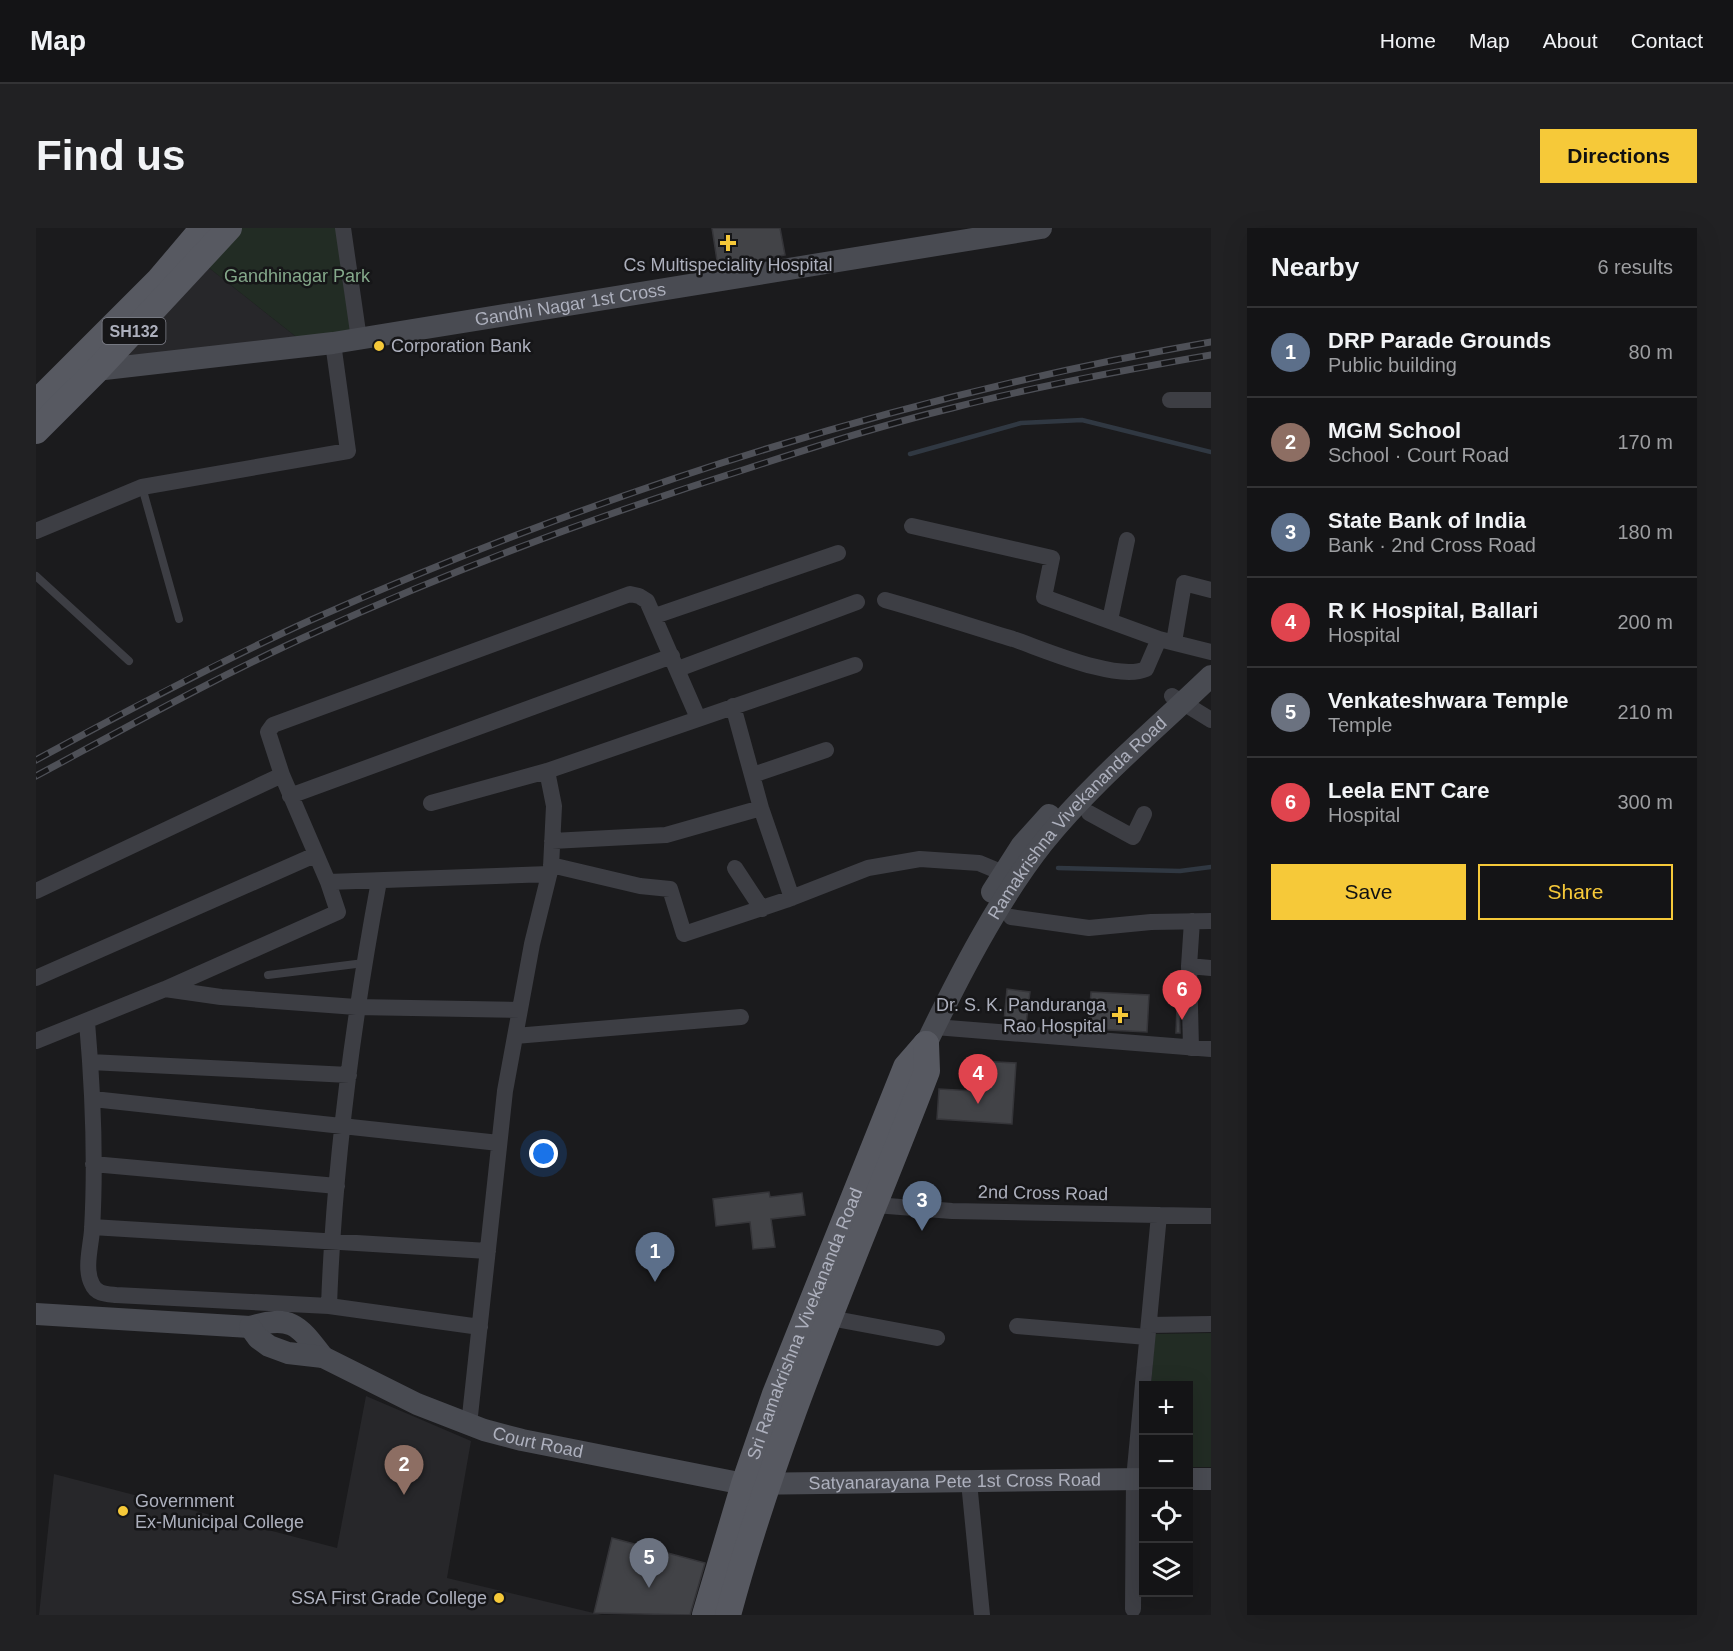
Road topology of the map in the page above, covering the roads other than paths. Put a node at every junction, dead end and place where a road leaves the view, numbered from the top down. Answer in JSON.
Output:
{"nodes":[{"id":1,"x":203,"y":228,"type":"edge"},
{"id":2,"x":229,"y":228,"type":"edge"},
{"id":3,"x":343,"y":228,"type":"edge"},
{"id":4,"x":1041,"y":228,"type":"edge"},
{"id":5,"x":995,"y":232,"type":"edge"},
{"id":6,"x":359,"y":339,"type":"junction"},
{"id":7,"x":333,"y":343,"type":"junction"},
{"id":8,"x":97,"y":370,"type":"junction"},
{"id":9,"x":67,"y":373,"type":"junction"},
{"id":10,"x":1170,"y":400,"type":"dead end"},
{"id":11,"x":1211,"y":400,"type":"edge"},
{"id":12,"x":36,"y":403,"type":"edge"},
{"id":13,"x":36,"y":431,"type":"edge"},
{"id":14,"x":142,"y":487,"type":"junction"},
{"id":15,"x":912,"y":526,"type":"dead end"},
{"id":16,"x":36,"y":531,"type":"edge"},
{"id":17,"x":1127,"y":540,"type":"dead end"},
{"id":18,"x":837,"y":553,"type":"dead end"},
{"id":19,"x":36,"y":576,"type":"edge"},
{"id":20,"x":1211,"y":590,"type":"edge"},
{"id":21,"x":885,"y":600,"type":"dead end"},
{"id":22,"x":857,"y":602,"type":"dead end"},
{"id":23,"x":655,"y":616,"type":"junction"},
{"id":24,"x":179,"y":619,"type":"dead end"},
{"id":25,"x":1110,"y":620,"type":"junction"},
{"id":26,"x":1166,"y":640,"type":"junction"},
{"id":27,"x":1211,"y":652,"type":"edge"},
{"id":28,"x":1211,"y":660,"type":"edge"},
{"id":29,"x":129,"y":661,"type":"dead end"},
{"id":30,"x":675,"y":663,"type":"junction"},
{"id":31,"x":855,"y":665,"type":"dead end"},
{"id":32,"x":1211,"y":676,"type":"edge"},
{"id":33,"x":1172,"y":696,"type":"junction"},
{"id":34,"x":733,"y":706,"type":"junction"},
{"id":35,"x":1206,"y":708,"type":"edge"},
{"id":36,"x":698,"y":718,"type":"junction"},
{"id":37,"x":826,"y":750,"type":"dead end"},
{"id":38,"x":547,"y":771,"type":"junction"},
{"id":39,"x":282,"y":775,"type":"junction"},
{"id":40,"x":753,"y":775,"type":"junction"},
{"id":41,"x":290,"y":796,"type":"junction"},
{"id":42,"x":431,"y":803,"type":"dead end"},
{"id":43,"x":761,"y":808,"type":"junction"},
{"id":44,"x":1089,"y":813,"type":"junction"},
{"id":45,"x":1144,"y":814,"type":"dead end"},
{"id":46,"x":552,"y":842,"type":"junction"},
{"id":47,"x":315,"y":855,"type":"junction"},
{"id":48,"x":735,"y":868,"type":"dead end"},
{"id":49,"x":550,"y":870,"type":"junction"},
{"id":50,"x":1003,"y":873,"type":"junction"},
{"id":51,"x":379,"y":881,"type":"junction"},
{"id":52,"x":328,"y":882,"type":"junction"},
{"id":53,"x":36,"y":891,"type":"edge"},
{"id":54,"x":792,"y":898,"type":"junction"},
{"id":55,"x":762,"y":909,"type":"junction"},
{"id":56,"x":1011,"y":917,"type":"junction"},
{"id":57,"x":1192,"y":921,"type":"junction"},
{"id":58,"x":1211,"y":921,"type":"edge"},
{"id":59,"x":364,"y":963,"type":"junction"},
{"id":60,"x":1189,"y":966,"type":"junction"},
{"id":61,"x":1211,"y":968,"type":"edge"},
{"id":62,"x":963,"y":974,"type":"junction"},
{"id":63,"x":268,"y":975,"type":"dead end"},
{"id":64,"x":36,"y":978,"type":"edge"},
{"id":65,"x":165,"y":989,"type":"junction"},
{"id":66,"x":356,"y":1007,"type":"junction"},
{"id":67,"x":520,"y":1010,"type":"junction"},
{"id":68,"x":741,"y":1017,"type":"dead end"},
{"id":69,"x":87,"y":1022,"type":"junction"},
{"id":70,"x":930,"y":1035,"type":"junction"},
{"id":71,"x":515,"y":1036,"type":"junction"},
{"id":72,"x":36,"y":1041,"type":"edge"},
{"id":73,"x":1191,"y":1048,"type":"junction"},
{"id":74,"x":1211,"y":1049,"type":"edge"},
{"id":75,"x":90,"y":1062,"type":"junction"},
{"id":76,"x":348,"y":1075,"type":"junction"},
{"id":77,"x":93,"y":1099,"type":"junction"},
{"id":78,"x":344,"y":1126,"type":"junction"},
{"id":79,"x":499,"y":1143,"type":"junction"},
{"id":80,"x":93,"y":1164,"type":"junction"},
{"id":81,"x":337,"y":1186,"type":"junction"},
{"id":82,"x":876,"y":1205,"type":"junction"},
{"id":83,"x":1159,"y":1215,"type":"junction"},
{"id":84,"x":1211,"y":1216,"type":"edge"},
{"id":85,"x":92,"y":1227,"type":"junction"},
{"id":86,"x":331,"y":1241,"type":"junction"},
{"id":87,"x":488,"y":1251,"type":"junction"},
{"id":88,"x":329,"y":1306,"type":"junction"},
{"id":89,"x":36,"y":1314,"type":"edge"},
{"id":90,"x":830,"y":1318,"type":"junction"},
{"id":91,"x":1211,"y":1324,"type":"edge"},
{"id":92,"x":1017,"y":1326,"type":"dead end"},
{"id":93,"x":480,"y":1327,"type":"junction"},
{"id":94,"x":1148,"y":1331,"type":"junction"},
{"id":95,"x":938,"y":1338,"type":"dead end"},
{"id":96,"x":469,"y":1425,"type":"junction"},
{"id":97,"x":1142,"y":1435,"type":"edge"},
{"id":98,"x":1139,"y":1479,"type":"edge"},
{"id":99,"x":1193,"y":1479,"type":"edge"},
{"id":100,"x":1211,"y":1479,"type":"edge"},
{"id":101,"x":969,"y":1482,"type":"junction"},
{"id":102,"x":755,"y":1485,"type":"junction"},
{"id":103,"x":1133,"y":1609,"type":"dead end"},
{"id":104,"x":705,"y":1615,"type":"edge"},
{"id":105,"x":728,"y":1615,"type":"edge"},
{"id":106,"x":982,"y":1615,"type":"edge"}],
"edges":[{"from":1,"to":9,"type":"main road","number":"SH132"},
{"from":2,"to":8,"type":"main road","number":"SH132"},
{"from":3,"to":6,"type":"street"},
{"from":4,"to":5,"type":"street","name":"Gandhi Nagar 1st Cross"},
{"from":5,"to":6,"type":"street","name":"Gandhi Nagar 1st Cross"},
{"from":6,"to":7,"type":"street","name":"Gandhi Nagar 1st Cross"},
{"from":7,"to":8,"type":"street","name":"Gandhi Nagar 1st Cross"},
{"from":7,"to":14,"type":"street"},
{"from":8,"to":9,"type":"street","name":"Gandhi Nagar 1st Cross"},
{"from":8,"to":13,"type":"main road","number":"SH132"},
{"from":9,"to":12,"type":"main road","number":"SH132"},
{"from":10,"to":11,"type":"street"},
{"from":14,"to":16,"type":"street"},
{"from":14,"to":24,"type":"lane"},
{"from":15,"to":25,"type":"street"},
{"from":17,"to":25,"type":"street"},
{"from":18,"to":23,"type":"street"},
{"from":19,"to":29,"type":"lane"},
{"from":20,"to":26,"type":"street"},
{"from":21,"to":26,"type":"street"},
{"from":22,"to":30,"type":"street"},
{"from":23,"to":30,"type":"street"},
{"from":23,"to":39,"type":"street"},
{"from":25,"to":26,"type":"street"},
{"from":26,"to":27,"type":"street"},
{"from":28,"to":33,"type":"street"},
{"from":30,"to":36,"type":"street"},
{"from":30,"to":41,"type":"street"},
{"from":31,"to":34,"type":"street"},
{"from":32,"to":62,"type":"street","name":"Ramakrishna Vivekananda Road"},
{"from":33,"to":35,"type":"street"},
{"from":33,"to":50,"type":"street"},
{"from":34,"to":36,"type":"street"},
{"from":34,"to":40,"type":"street"},
{"from":35,"to":44,"type":"street","name":"Sri Ramakrishna Vivekananda Road"},
{"from":36,"to":38,"type":"street"},
{"from":37,"to":40,"type":"street"},
{"from":38,"to":42,"type":"street"},
{"from":38,"to":46,"type":"street"},
{"from":39,"to":41,"type":"street"},
{"from":39,"to":53,"type":"street"},
{"from":40,"to":43,"type":"street"},
{"from":41,"to":47,"type":"street"},
{"from":43,"to":46,"type":"street"},
{"from":43,"to":54,"type":"street"},
{"from":44,"to":45,"type":"street"},
{"from":44,"to":56,"type":"street","name":"Sri Ramakrishna Vivekananda Road"},
{"from":46,"to":49,"type":"street"},
{"from":47,"to":52,"type":"street"},
{"from":47,"to":64,"type":"street"},
{"from":48,"to":55,"type":"street"},
{"from":49,"to":51,"type":"street"},
{"from":49,"to":55,"type":"street"},
{"from":49,"to":67,"type":"street"},
{"from":50,"to":54,"type":"street"},
{"from":50,"to":62,"type":"street"},
{"from":51,"to":52,"type":"street"},
{"from":51,"to":59,"type":"street"},
{"from":52,"to":65,"type":"street"},
{"from":54,"to":55,"type":"street"},
{"from":56,"to":57,"type":"street"},
{"from":56,"to":62,"type":"street","name":"Sri Ramakrishna Vivekananda Road"},
{"from":57,"to":58,"type":"street"},
{"from":57,"to":60,"type":"street"},
{"from":59,"to":63,"type":"lane"},
{"from":59,"to":66,"type":"street"},
{"from":60,"to":61,"type":"street"},
{"from":60,"to":73,"type":"street"},
{"from":62,"to":70,"type":"street","name":"Sri Ramakrishna Vivekananda Road"},
{"from":65,"to":66,"type":"street"},
{"from":65,"to":69,"type":"street"},
{"from":66,"to":67,"type":"street"},
{"from":66,"to":76,"type":"street"},
{"from":67,"to":71,"type":"street"},
{"from":68,"to":71,"type":"street"},
{"from":69,"to":72,"type":"street"},
{"from":69,"to":75,"type":"street"},
{"from":70,"to":73,"type":"street"},
{"from":70,"to":82,"type":"main road","name":"Sri Ramakrishna Vivekananda Road"},
{"from":70,"to":102,"type":"main road","name":"Sri Ramakrishna Vivekananda Road"},
{"from":71,"to":79,"type":"street"},
{"from":73,"to":74,"type":"street"},
{"from":75,"to":76,"type":"street"},
{"from":75,"to":77,"type":"street"},
{"from":76,"to":78,"type":"street"},
{"from":77,"to":78,"type":"street"},
{"from":77,"to":80,"type":"street"},
{"from":78,"to":79,"type":"street"},
{"from":78,"to":81,"type":"street"},
{"from":79,"to":87,"type":"street"},
{"from":80,"to":81,"type":"street"},
{"from":80,"to":85,"type":"street"},
{"from":81,"to":86,"type":"street"},
{"from":82,"to":83,"type":"street","name":"2nd Cross Road"},
{"from":82,"to":90,"type":"main road","name":"Sri Ramakrishna Vivekananda Road"},
{"from":83,"to":84,"type":"street","name":"2nd Cross Road"},
{"from":83,"to":94,"type":"street"},
{"from":85,"to":86,"type":"street"},
{"from":85,"to":88,"type":"street"},
{"from":86,"to":87,"type":"street"},
{"from":86,"to":88,"type":"street"},
{"from":87,"to":93,"type":"street"},
{"from":88,"to":93,"type":"street"},
{"from":89,"to":96,"type":"street","name":"Court Road"},
{"from":90,"to":95,"type":"street"},
{"from":90,"to":102,"type":"main road","name":"Sri Ramakrishna Vivekananda Road"},
{"from":91,"to":94,"type":"street"},
{"from":92,"to":94,"type":"street"},
{"from":93,"to":96,"type":"street"},
{"from":94,"to":97,"type":"street"},
{"from":96,"to":102,"type":"street","name":"Court Road"},
{"from":98,"to":101,"type":"street","name":"Satyanarayana Pete 1st Cross Road"},
{"from":98,"to":103,"type":"street"},
{"from":99,"to":100,"type":"street"},
{"from":101,"to":102,"type":"street","name":"Satyanarayana Pete 1st Cross Road"},
{"from":101,"to":106,"type":"street"},
{"from":102,"to":104,"type":"main road","name":"Sri Ramakrishna Vivekananda Road"},
{"from":102,"to":105,"type":"main road","name":"Sri Ramakrishna Vivekananda Road"}]}
